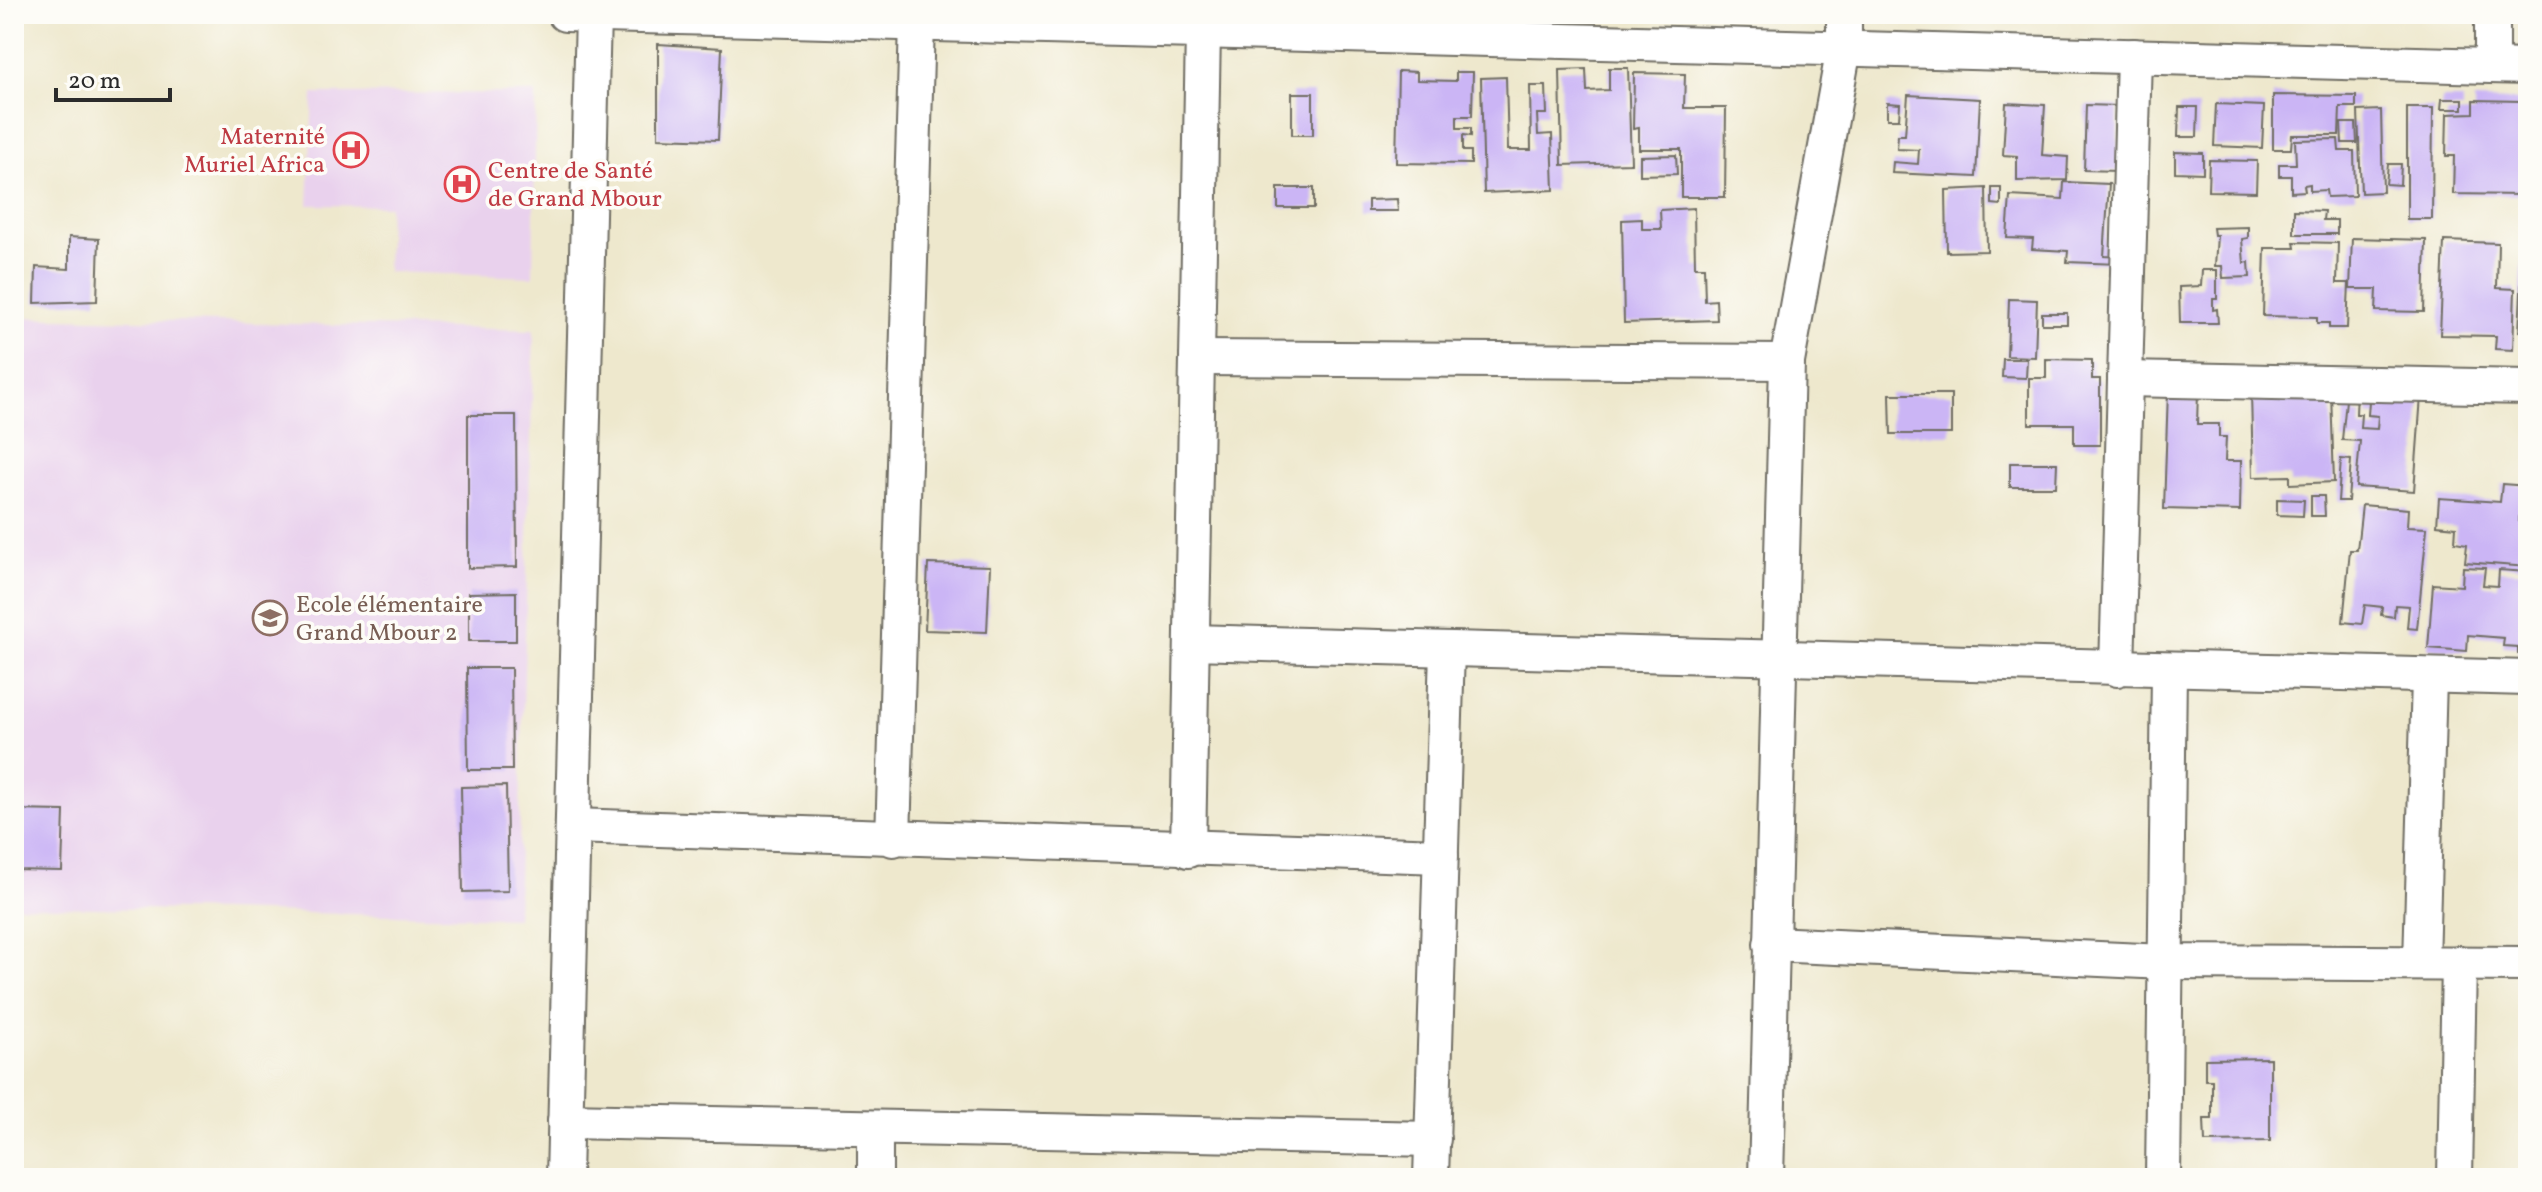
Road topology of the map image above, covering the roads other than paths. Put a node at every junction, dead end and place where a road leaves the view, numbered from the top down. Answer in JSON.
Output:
{"nodes":[{"id":1,"x":565,"y":14,"type":"edge"},
{"id":2,"x":1844,"y":14,"type":"edge"},
{"id":3,"x":2492,"y":14,"type":"edge"},
{"id":4,"x":593,"y":15,"type":"edge"},
{"id":5,"x":880,"y":18,"type":"edge"},
{"id":6,"x":1168,"y":22,"type":"edge"},
{"id":7,"x":917,"y":23,"type":"junction"},
{"id":8,"x":1203,"y":31,"type":"junction"},
{"id":9,"x":1844,"y":48,"type":"junction"},
{"id":10,"x":2134,"y":56,"type":"junction"},
{"id":11,"x":2492,"y":66,"type":"junction"},
{"id":12,"x":2528,"y":67,"type":"edge"},
{"id":13,"x":1197,"y":358,"type":"junction"},
{"id":14,"x":1787,"y":362,"type":"junction"},
{"id":15,"x":2125,"y":379,"type":"junction"},
{"id":16,"x":2528,"y":387,"type":"edge"},
{"id":17,"x":1192,"y":642,"type":"junction"},
{"id":18,"x":1447,"y":650,"type":"junction"},
{"id":19,"x":1779,"y":659,"type":"junction"},
{"id":20,"x":2117,"y":669,"type":"junction"},
{"id":21,"x":2169,"y":670,"type":"junction"},
{"id":22,"x":2429,"y":678,"type":"junction"},
{"id":23,"x":2528,"y":678,"type":"edge"},
{"id":24,"x":573,"y":826,"type":"junction"},
{"id":25,"x":893,"y":839,"type":"junction"},
{"id":26,"x":1188,"y":850,"type":"junction"},
{"id":27,"x":1441,"y":856,"type":"junction"},
{"id":28,"x":1771,"y":944,"type":"junction"},
{"id":29,"x":2165,"y":962,"type":"junction"},
{"id":30,"x":2421,"y":963,"type":"junction"},
{"id":31,"x":2459,"y":963,"type":"junction"},
{"id":32,"x":2528,"y":964,"type":"edge"},
{"id":33,"x":565,"y":1121,"type":"junction"},
{"id":34,"x":875,"y":1128,"type":"junction"},
{"id":35,"x":1433,"y":1139,"type":"junction"},
{"id":36,"x":564,"y":1178,"type":"edge"},
{"id":37,"x":875,"y":1178,"type":"edge"},
{"id":38,"x":1431,"y":1178,"type":"edge"},
{"id":39,"x":1766,"y":1178,"type":"edge"},
{"id":40,"x":2163,"y":1178,"type":"edge"},
{"id":41,"x":2455,"y":1178,"type":"edge"}],
"edges":[{"from":1,"to":4,"type":"street"},
{"from":2,"to":9,"type":"street"},
{"from":3,"to":11,"type":"street"},
{"from":4,"to":5,"type":"street"},
{"from":4,"to":24,"type":"street"},
{"from":5,"to":7,"type":"street"},
{"from":6,"to":7,"type":"street"},
{"from":6,"to":8,"type":"street"},
{"from":7,"to":25,"type":"street"},
{"from":8,"to":9,"type":"street"},
{"from":8,"to":13,"type":"street"},
{"from":9,"to":10,"type":"street"},
{"from":9,"to":14,"type":"street"},
{"from":10,"to":11,"type":"street"},
{"from":10,"to":15,"type":"street"},
{"from":11,"to":12,"type":"street"},
{"from":13,"to":14,"type":"street"},
{"from":13,"to":17,"type":"street"},
{"from":14,"to":19,"type":"street"},
{"from":15,"to":16,"type":"street"},
{"from":15,"to":20,"type":"street"},
{"from":17,"to":18,"type":"street"},
{"from":17,"to":26,"type":"street"},
{"from":18,"to":19,"type":"street"},
{"from":18,"to":27,"type":"street"},
{"from":19,"to":20,"type":"street"},
{"from":19,"to":28,"type":"street"},
{"from":20,"to":21,"type":"street"},
{"from":21,"to":22,"type":"street"},
{"from":21,"to":29,"type":"street"},
{"from":22,"to":23,"type":"street"},
{"from":22,"to":30,"type":"street"},
{"from":24,"to":25,"type":"street"},
{"from":24,"to":33,"type":"street"},
{"from":25,"to":26,"type":"street"},
{"from":26,"to":27,"type":"street"},
{"from":27,"to":35,"type":"street"},
{"from":28,"to":29,"type":"street"},
{"from":28,"to":39,"type":"street"},
{"from":29,"to":30,"type":"street"},
{"from":29,"to":40,"type":"street"},
{"from":30,"to":31,"type":"street"},
{"from":31,"to":32,"type":"street"},
{"from":31,"to":41,"type":"street"},
{"from":33,"to":34,"type":"street"},
{"from":33,"to":36,"type":"street"},
{"from":34,"to":35,"type":"street"},
{"from":34,"to":37,"type":"street"},
{"from":35,"to":38,"type":"street"}]}
